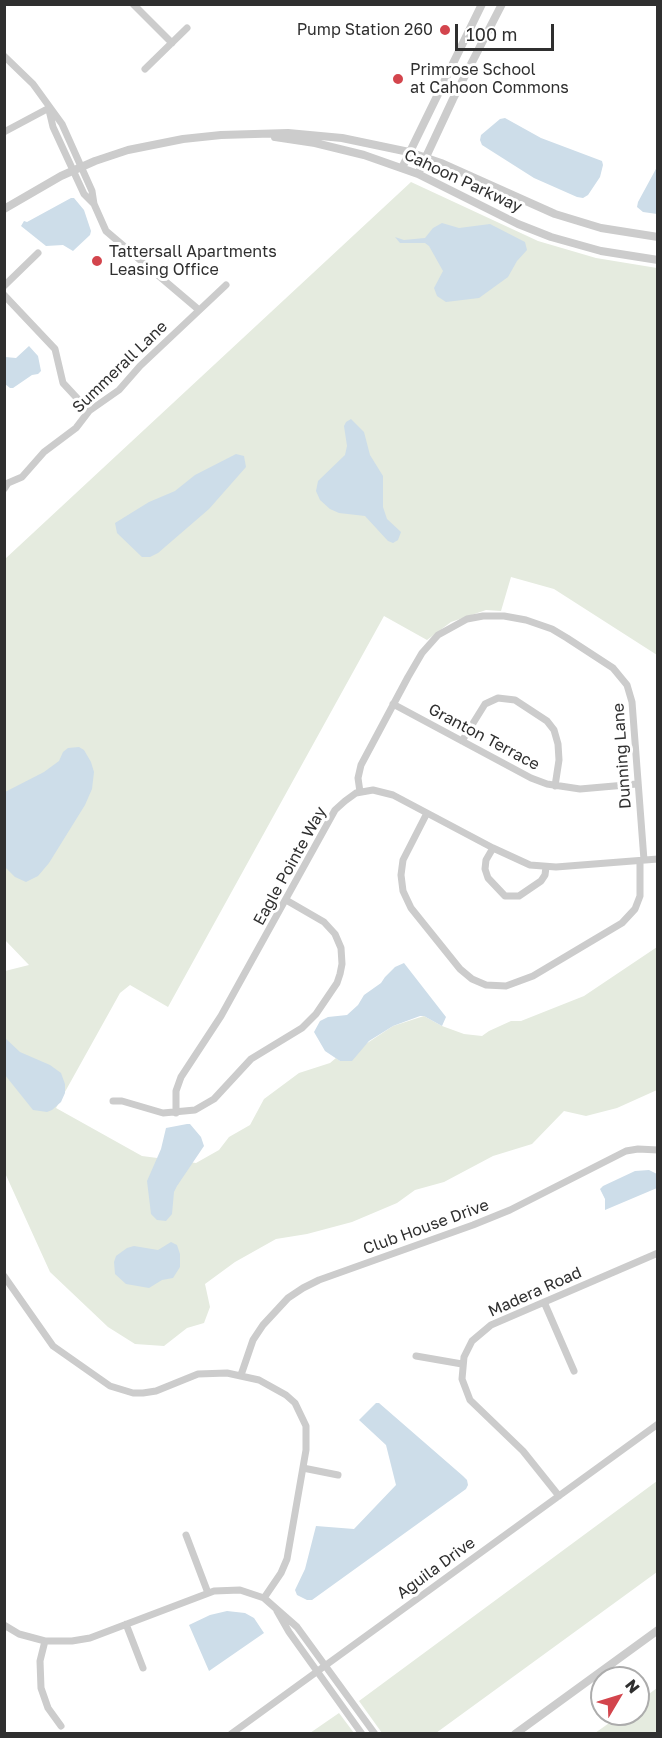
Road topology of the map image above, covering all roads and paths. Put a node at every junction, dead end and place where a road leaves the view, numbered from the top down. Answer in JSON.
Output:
{"nodes":[{"id":1,"x":133,"y":4,"type":"edge"},
{"id":2,"x":482,"y":4,"type":"edge"},
{"id":3,"x":501,"y":4,"type":"edge"},
{"id":4,"x":187,"y":28,"type":"dead end"},
{"id":5,"x":172,"y":43,"type":"junction"},
{"id":6,"x":4,"y":56,"type":"edge"},
{"id":7,"x":145,"y":69,"type":"dead end"},
{"id":8,"x":49,"y":108,"type":"junction"},
{"id":9,"x":4,"y":132,"type":"edge"},
{"id":10,"x":254,"y":134,"type":"junction"},
{"id":11,"x":409,"y":152,"type":"junction"},
{"id":12,"x":426,"y":157,"type":"junction"},
{"id":13,"x":402,"y":168,"type":"junction"},
{"id":14,"x":78,"y":169,"type":"junction"},
{"id":15,"x":418,"y":174,"type":"junction"},
{"id":16,"x":4,"y":209,"type":"edge"},
{"id":17,"x":657,"y":237,"type":"edge"},
{"id":18,"x":38,"y":253,"type":"dead end"},
{"id":19,"x":657,"y":260,"type":"edge"},
{"id":20,"x":226,"y":285,"type":"dead end"},
{"id":21,"x":4,"y":286,"type":"edge"},
{"id":22,"x":4,"y":295,"type":"edge"},
{"id":23,"x":199,"y":310,"type":"junction"},
{"id":24,"x":89,"y":411,"type":"junction"},
{"id":25,"x":6,"y":485,"type":"edge"},
{"id":26,"x":393,"y":704,"type":"junction"},
{"id":27,"x":462,"y":741,"type":"junction"},
{"id":28,"x":637,"y":784,"type":"junction"},
{"id":29,"x":555,"y":786,"type":"junction"},
{"id":30,"x":360,"y":792,"type":"junction"},
{"id":31,"x":427,"y":813,"type":"junction"},
{"id":32,"x":493,"y":848,"type":"junction"},
{"id":33,"x":657,"y":859,"type":"edge"},
{"id":34,"x":642,"y":861,"type":"junction"},
{"id":35,"x":546,"y":867,"type":"junction"},
{"id":36,"x":286,"y":900,"type":"junction"},
{"id":37,"x":113,"y":1101,"type":"dead end"},
{"id":38,"x":176,"y":1113,"type":"junction"},
{"id":39,"x":657,"y":1150,"type":"edge"},
{"id":40,"x":657,"y":1252,"type":"edge"},
{"id":41,"x":4,"y":1276,"type":"edge"},
{"id":42,"x":544,"y":1302,"type":"junction"},
{"id":43,"x":416,"y":1356,"type":"dead end"},
{"id":44,"x":462,"y":1364,"type":"junction"},
{"id":45,"x":574,"y":1371,"type":"dead end"},
{"id":46,"x":241,"y":1374,"type":"junction"},
{"id":47,"x":657,"y":1424,"type":"edge"},
{"id":48,"x":303,"y":1468,"type":"junction"},
{"id":49,"x":338,"y":1475,"type":"dead end"},
{"id":50,"x":559,"y":1496,"type":"junction"},
{"id":51,"x":186,"y":1535,"type":"dead end"},
{"id":52,"x":208,"y":1593,"type":"junction"},
{"id":53,"x":264,"y":1598,"type":"junction"},
{"id":54,"x":274,"y":1607,"type":"junction"},
{"id":55,"x":126,"y":1624,"type":"junction"},
{"id":56,"x":4,"y":1625,"type":"edge"},
{"id":57,"x":657,"y":1630,"type":"edge"},
{"id":58,"x":45,"y":1641,"type":"junction"},
{"id":59,"x":325,"y":1665,"type":"junction"},
{"id":60,"x":143,"y":1668,"type":"dead end"},
{"id":61,"x":317,"y":1671,"type":"junction"},
{"id":62,"x":61,"y":1726,"type":"dead end"},
{"id":63,"x":231,"y":1734,"type":"edge"},
{"id":64,"x":362,"y":1734,"type":"edge"},
{"id":65,"x":375,"y":1734,"type":"edge"},
{"id":66,"x":515,"y":1734,"type":"edge"}],
"edges":[{"from":1,"to":5,"type":"street"},
{"from":2,"to":11,"type":"street"},
{"from":3,"to":12,"type":"street"},
{"from":4,"to":5,"type":"street"},
{"from":5,"to":7,"type":"street"},
{"from":6,"to":8,"type":"street"},
{"from":8,"to":9,"type":"street"},
{"from":8,"to":14,"type":"street"},
{"from":10,"to":11,"type":"street","name":"Cahoon Parkway"},
{"from":10,"to":13,"type":"street","name":"Cahoon Parkway"},
{"from":10,"to":14,"type":"street","name":"Cahoon Parkway"},
{"from":11,"to":12,"type":"street","name":"Cahoon Parkway"},
{"from":11,"to":13,"type":"street"},
{"from":12,"to":15,"type":"street"},
{"from":12,"to":17,"type":"street","name":"Cahoon Parkway"},
{"from":13,"to":15,"type":"street","name":"Cahoon Parkway"},
{"from":14,"to":16,"type":"street","name":"Cahoon Parkway"},
{"from":14,"to":23,"type":"street"},
{"from":15,"to":19,"type":"street","name":"Cahoon Parkway"},
{"from":18,"to":21,"type":"street"},
{"from":20,"to":23,"type":"street","name":"Summerall Lane"},
{"from":22,"to":24,"type":"street"},
{"from":23,"to":24,"type":"street","name":"Summerall Lane"},
{"from":24,"to":25,"type":"street","name":"Summerall Lane"},
{"from":26,"to":27,"type":"street","name":"Granton Terrace"},
{"from":26,"to":28,"type":"street","name":"Dunning Lane"},
{"from":26,"to":30,"type":"street","name":"Dunning Lane"},
{"from":27,"to":29,"type":"street","name":"Granton Terrace"},
{"from":27,"to":29,"type":"street"},
{"from":28,"to":29,"type":"street","name":"Granton Terrace"},
{"from":28,"to":34,"type":"street","name":"Dunning Lane"},
{"from":30,"to":31,"type":"street"},
{"from":30,"to":36,"type":"street","name":"Eagle Pointe Way"},
{"from":31,"to":32,"type":"street"},
{"from":31,"to":34,"type":"street","name":"Dunning Lane"},
{"from":32,"to":35,"type":"street"},
{"from":32,"to":35,"type":"street"},
{"from":33,"to":34,"type":"street"},
{"from":34,"to":35,"type":"street"},
{"from":36,"to":38,"type":"street","name":"Eagle Pointe Way"},
{"from":36,"to":38,"type":"street"},
{"from":37,"to":38,"type":"street"},
{"from":39,"to":46,"type":"street","name":"Club House Drive"},
{"from":40,"to":42,"type":"street","name":"Madera Road"},
{"from":41,"to":46,"type":"street"},
{"from":42,"to":44,"type":"street","name":"Madera Road"},
{"from":42,"to":45,"type":"street"},
{"from":43,"to":44,"type":"street"},
{"from":44,"to":50,"type":"street"},
{"from":46,"to":48,"type":"street"},
{"from":47,"to":50,"type":"street","name":"Aguila Drive"},
{"from":48,"to":49,"type":"street"},
{"from":48,"to":53,"type":"street"},
{"from":50,"to":59,"type":"street","name":"Aguila Drive"},
{"from":51,"to":52,"type":"street"},
{"from":52,"to":53,"type":"street"},
{"from":52,"to":55,"type":"street"},
{"from":53,"to":54,"type":"street"},
{"from":54,"to":59,"type":"street"},
{"from":54,"to":61,"type":"street"},
{"from":55,"to":58,"type":"street"},
{"from":55,"to":60,"type":"street"},
{"from":56,"to":58,"type":"street"},
{"from":57,"to":66,"type":"street"},
{"from":58,"to":62,"type":"street"},
{"from":59,"to":61,"type":"street","name":"Aguila Drive"},
{"from":59,"to":65,"type":"street"},
{"from":61,"to":63,"type":"street","name":"Aguila Drive"},
{"from":61,"to":64,"type":"street"}]}
